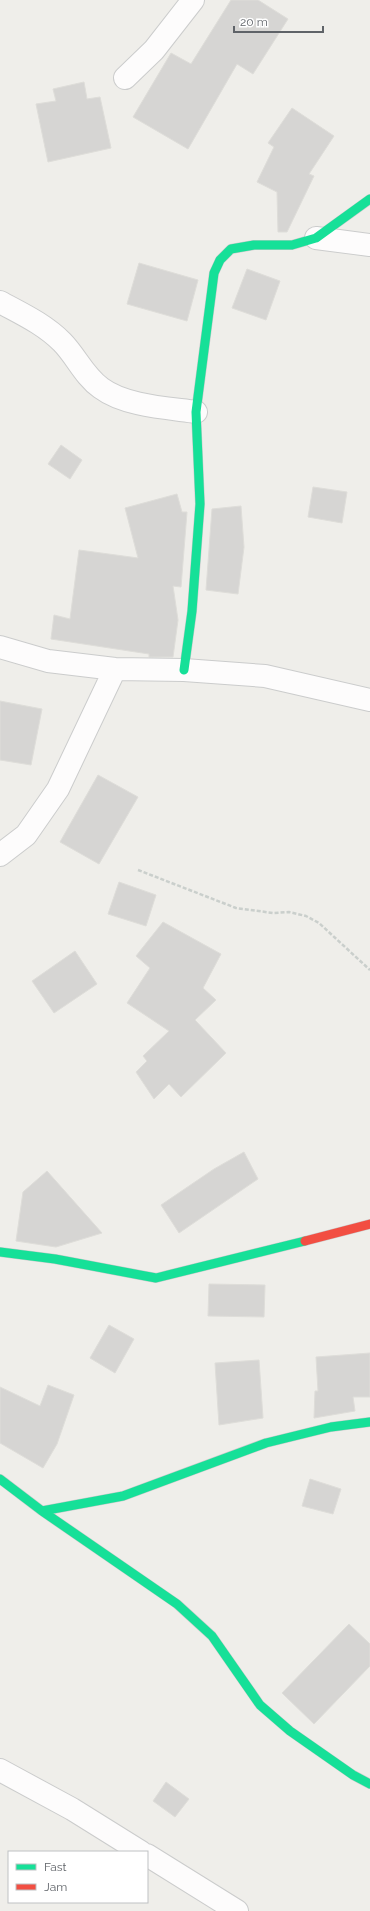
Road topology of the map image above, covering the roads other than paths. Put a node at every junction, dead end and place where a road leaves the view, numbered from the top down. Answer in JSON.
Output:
{"nodes":[{"id":1,"x":192,"y":0,"type":"edge"},
{"id":2,"x":125,"y":78,"type":"dead end"},
{"id":3,"x":370,"y":199,"type":"edge"},
{"id":4,"x":316,"y":238,"type":"junction"},
{"id":5,"x":370,"y":245,"type":"edge"},
{"id":6,"x":0,"y":302,"type":"edge"},
{"id":7,"x":196,"y":412,"type":"junction"},
{"id":8,"x":0,"y":647,"type":"edge"},
{"id":9,"x":115,"y":669,"type":"junction"},
{"id":10,"x":184,"y":670,"type":"junction"},
{"id":11,"x":370,"y":700,"type":"edge"},
{"id":12,"x":0,"y":855,"type":"edge"},
{"id":13,"x":370,"y":1224,"type":"edge"},
{"id":14,"x":0,"y":1252,"type":"edge"},
{"id":15,"x":370,"y":1422,"type":"edge"},
{"id":16,"x":0,"y":1479,"type":"edge"},
{"id":17,"x":42,"y":1511,"type":"junction"},
{"id":18,"x":0,"y":1770,"type":"edge"},
{"id":19,"x":370,"y":1784,"type":"edge"},
{"id":20,"x":139,"y":1851,"type":"edge"},
{"id":21,"x":148,"y":1856,"type":"edge"},
{"id":22,"x":237,"y":1911,"type":"edge"}],
"edges":[{"from":1,"to":2,"type":"street"},
{"from":3,"to":4,"type":"street"},
{"from":4,"to":5,"type":"street"},
{"from":4,"to":7,"type":"street"},
{"from":6,"to":7,"type":"street"},
{"from":7,"to":10,"type":"street"},
{"from":8,"to":9,"type":"street"},
{"from":9,"to":10,"type":"street"},
{"from":9,"to":12,"type":"street"},
{"from":10,"to":11,"type":"street"},
{"from":13,"to":14,"type":"street"},
{"from":15,"to":17,"type":"street"},
{"from":16,"to":17,"type":"street"},
{"from":17,"to":19,"type":"street"},
{"from":18,"to":20,"type":"street"},
{"from":21,"to":22,"type":"street"}]}
